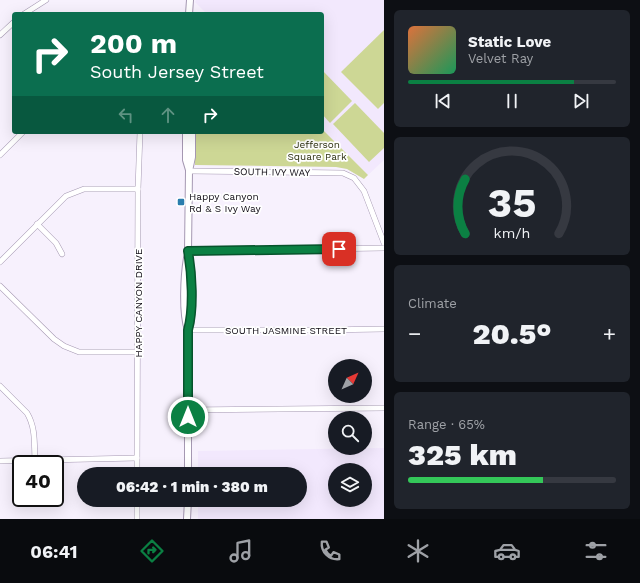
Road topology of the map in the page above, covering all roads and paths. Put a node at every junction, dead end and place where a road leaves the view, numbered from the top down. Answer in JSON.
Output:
{"nodes":[{"id":1,"x":46,"y":0,"type":"edge"},
{"id":2,"x":190,"y":0,"type":"edge"},
{"id":3,"x":27,"y":12,"type":"edge"},
{"id":4,"x":189,"y":12,"type":"edge"},
{"id":5,"x":12,"y":24,"type":"edge"},
{"id":6,"x":0,"y":35,"type":"edge"},
{"id":7,"x":21,"y":134,"type":"edge"},
{"id":8,"x":140,"y":134,"type":"edge"},
{"id":9,"x":186,"y":134,"type":"edge"},
{"id":10,"x":192,"y":134,"type":"edge"},
{"id":11,"x":0,"y":154,"type":"edge"},
{"id":12,"x":189,"y":170,"type":"junction"},
{"id":13,"x":138,"y":189,"type":"junction"},
{"id":14,"x":38,"y":224,"type":"junction"},
{"id":15,"x":384,"y":243,"type":"edge"},
{"id":16,"x":384,"y":248,"type":"edge"},
{"id":17,"x":188,"y":251,"type":"junction"},
{"id":18,"x":62,"y":254,"type":"dead end"},
{"id":19,"x":0,"y":262,"type":"edge"},
{"id":20,"x":0,"y":286,"type":"edge"},
{"id":21,"x":384,"y":329,"type":"edge"},
{"id":22,"x":188,"y":330,"type":"junction"},
{"id":23,"x":138,"y":352,"type":"junction"},
{"id":24,"x":0,"y":386,"type":"edge"},
{"id":25,"x":384,"y":408,"type":"edge"},
{"id":26,"x":188,"y":410,"type":"junction"},
{"id":27,"x":35,"y":455,"type":"edge"},
{"id":28,"x":137,"y":458,"type":"junction"},
{"id":29,"x":64,"y":459,"type":"edge"},
{"id":30,"x":0,"y":461,"type":"edge"},
{"id":31,"x":12,"y":461,"type":"edge"},
{"id":32,"x":137,"y":467,"type":"edge"},
{"id":33,"x":188,"y":467,"type":"edge"},
{"id":34,"x":137,"y":507,"type":"edge"},
{"id":35,"x":188,"y":507,"type":"edge"},
{"id":36,"x":137,"y":519,"type":"edge"},
{"id":37,"x":187,"y":519,"type":"edge"}],
"edges":[{"from":1,"to":3,"type":"street"},
{"from":2,"to":4,"type":"street"},
{"from":5,"to":6,"type":"street"},
{"from":7,"to":11,"type":"street"},
{"from":8,"to":13,"type":"street","name":"HAPPY CANYON DRIVE"},
{"from":9,"to":12,"type":"street"},
{"from":10,"to":12,"type":"street"},
{"from":12,"to":15,"type":"street","name":"SOUTH IVY WAY"},
{"from":12,"to":17,"type":"street"},
{"from":13,"to":14,"type":"street"},
{"from":13,"to":23,"type":"street","name":"HAPPY CANYON DRIVE"},
{"from":14,"to":18,"type":"street"},
{"from":14,"to":19,"type":"street"},
{"from":16,"to":17,"type":"street"},
{"from":17,"to":22,"type":"street"},
{"from":20,"to":23,"type":"street"},
{"from":21,"to":22,"type":"street","name":"SOUTH JASMINE STREET"},
{"from":22,"to":26,"type":"street"},
{"from":23,"to":28,"type":"street","name":"HAPPY CANYON DRIVE"},
{"from":24,"to":27,"type":"street"},
{"from":25,"to":26,"type":"street"},
{"from":26,"to":33,"type":"street"},
{"from":28,"to":29,"type":"street"},
{"from":28,"to":32,"type":"street","name":"HAPPY CANYON DRIVE"},
{"from":30,"to":31,"type":"street"},
{"from":34,"to":36,"type":"street"},
{"from":35,"to":37,"type":"street"}]}
